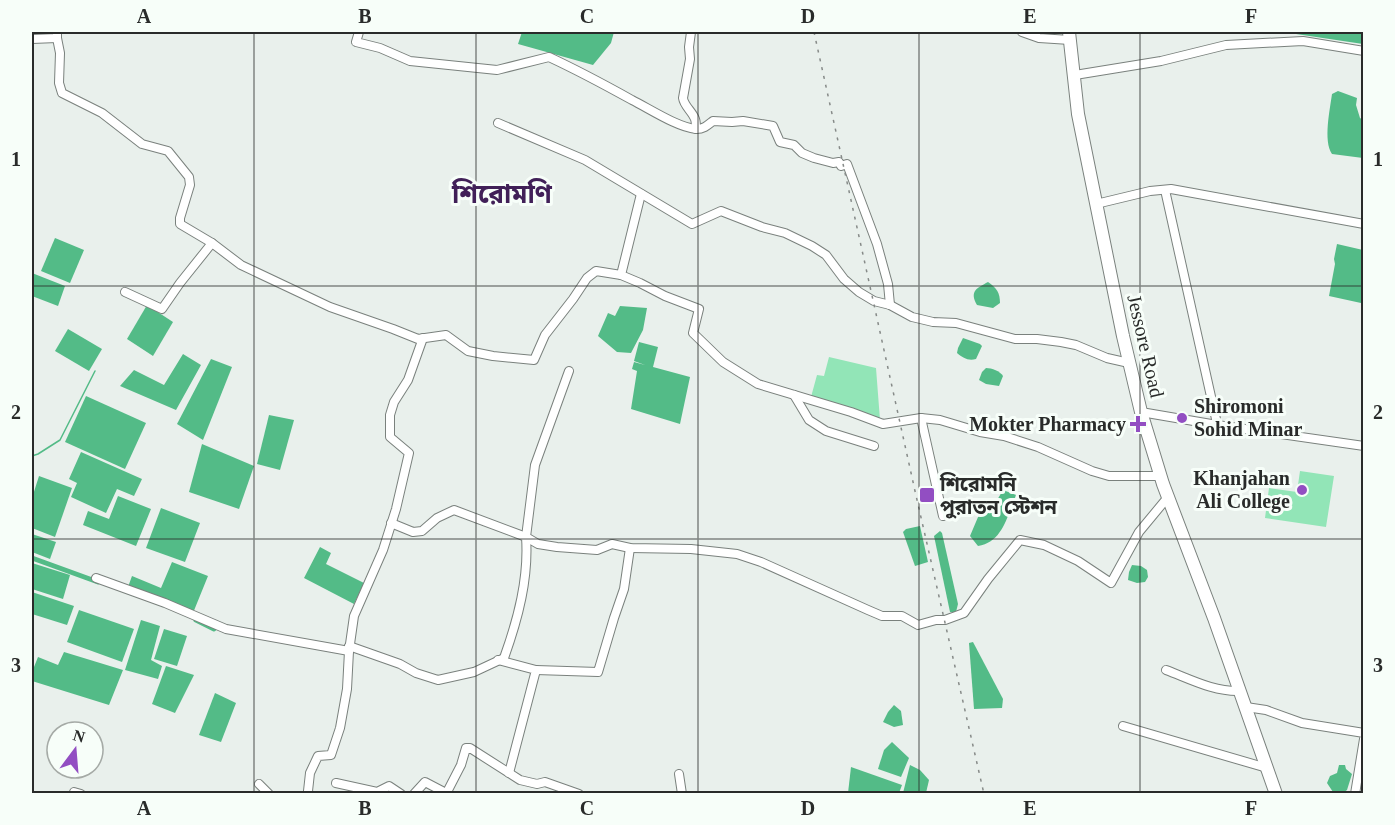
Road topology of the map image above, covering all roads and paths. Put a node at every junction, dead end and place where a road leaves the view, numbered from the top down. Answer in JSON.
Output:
{"nodes":[{"id":1,"x":359,"y":32,"type":"edge"},
{"id":2,"x":691,"y":32,"type":"edge"},
{"id":3,"x":1022,"y":32,"type":"edge"},
{"id":4,"x":57,"y":35,"type":"edge"},
{"id":5,"x":1070,"y":36,"type":"edge"},
{"id":6,"x":32,"y":39,"type":"edge"},
{"id":7,"x":1364,"y":51,"type":"edge"},
{"id":8,"x":1075,"y":75,"type":"junction"},
{"id":9,"x":498,"y":123,"type":"dead end"},
{"id":10,"x":696,"y":129,"type":"junction"},
{"id":11,"x":1165,"y":190,"type":"junction"},
{"id":12,"x":641,"y":194,"type":"junction"},
{"id":13,"x":1096,"y":204,"type":"junction"},
{"id":14,"x":1364,"y":224,"type":"edge"},
{"id":15,"x":212,"y":243,"type":"junction"},
{"id":16,"x":621,"y":275,"type":"junction"},
{"id":17,"x":125,"y":292,"type":"dead end"},
{"id":18,"x":890,"y":305,"type":"junction"},
{"id":19,"x":423,"y":338,"type":"junction"},
{"id":20,"x":1129,"y":363,"type":"junction"},
{"id":21,"x":569,"y":371,"type":"dead end"},
{"id":22,"x":794,"y":395,"type":"junction"},
{"id":23,"x":1142,"y":413,"type":"junction"},
{"id":24,"x":921,"y":418,"type":"junction"},
{"id":25,"x":1217,"y":426,"type":"junction"},
{"id":26,"x":874,"y":446,"type":"dead end"},
{"id":27,"x":1364,"y":448,"type":"edge"},
{"id":28,"x":1161,"y":476,"type":"junction"},
{"id":29,"x":1168,"y":497,"type":"junction"},
{"id":30,"x":943,"y":516,"type":"dead end"},
{"id":31,"x":391,"y":523,"type":"junction"},
{"id":32,"x":526,"y":537,"type":"junction"},
{"id":33,"x":630,"y":548,"type":"junction"},
{"id":34,"x":96,"y":578,"type":"dead end"},
{"id":35,"x":349,"y":649,"type":"junction"},
{"id":36,"x":498,"y":660,"type":"junction"},
{"id":37,"x":536,"y":670,"type":"junction"},
{"id":38,"x":1166,"y":670,"type":"dead end"},
{"id":39,"x":1240,"y":691,"type":"junction"},
{"id":40,"x":1246,"y":707,"type":"junction"},
{"id":41,"x":1123,"y":726,"type":"dead end"},
{"id":42,"x":1364,"y":733,"type":"edge"},
{"id":43,"x":1364,"y":739,"type":"edge"},
{"id":44,"x":1267,"y":768,"type":"junction"},
{"id":45,"x":509,"y":773,"type":"junction"},
{"id":46,"x":679,"y":774,"type":"dead end"},
{"id":47,"x":336,"y":783,"type":"dead end"},
{"id":48,"x":259,"y":784,"type":"dead end"},
{"id":49,"x":1360,"y":784,"type":"edge"},
{"id":50,"x":446,"y":793,"type":"edge"},
{"id":51,"x":269,"y":794,"type":"edge"},
{"id":52,"x":309,"y":794,"type":"edge"},
{"id":53,"x":401,"y":794,"type":"edge"},
{"id":54,"x":414,"y":794,"type":"edge"},
{"id":55,"x":579,"y":794,"type":"edge"},
{"id":56,"x":682,"y":794,"type":"edge"},
{"id":57,"x":1276,"y":794,"type":"edge"},
{"id":58,"x":1355,"y":794,"type":"edge"}],
"edges":[{"from":1,"to":10,"type":"street"},
{"from":2,"to":10,"type":"street"},
{"from":3,"to":5,"type":"street"},
{"from":4,"to":6,"type":"street"},
{"from":4,"to":15,"type":"street"},
{"from":5,"to":8,"type":"highway","name":"Jessore Road"},
{"from":7,"to":8,"type":"street"},
{"from":8,"to":13,"type":"highway","name":"Jessore Road"},
{"from":9,"to":12,"type":"street"},
{"from":10,"to":18,"type":"street"},
{"from":11,"to":13,"type":"street"},
{"from":11,"to":14,"type":"street"},
{"from":11,"to":25,"type":"street"},
{"from":12,"to":16,"type":"street"},
{"from":12,"to":18,"type":"street"},
{"from":13,"to":20,"type":"highway","name":"Jessore Road"},
{"from":15,"to":17,"type":"street"},
{"from":15,"to":19,"type":"street"},
{"from":16,"to":19,"type":"street"},
{"from":16,"to":22,"type":"street"},
{"from":18,"to":20,"type":"street"},
{"from":19,"to":31,"type":"street"},
{"from":20,"to":23,"type":"highway","name":"Jessore Road"},
{"from":21,"to":32,"type":"street"},
{"from":22,"to":24,"type":"street"},
{"from":22,"to":26,"type":"street"},
{"from":23,"to":25,"type":"street"},
{"from":23,"to":28,"type":"highway","name":"Jessore Road"},
{"from":24,"to":28,"type":"street"},
{"from":24,"to":30,"type":"street"},
{"from":25,"to":27,"type":"street"},
{"from":28,"to":29,"type":"highway","name":"Jessore Road"},
{"from":29,"to":33,"type":"street"},
{"from":29,"to":39,"type":"highway","name":"Jessore Road"},
{"from":31,"to":32,"type":"street"},
{"from":31,"to":35,"type":"street"},
{"from":32,"to":33,"type":"street"},
{"from":32,"to":36,"type":"street"},
{"from":33,"to":37,"type":"street"},
{"from":34,"to":35,"type":"street"},
{"from":35,"to":36,"type":"street"},
{"from":35,"to":52,"type":"street"},
{"from":36,"to":37,"type":"street"},
{"from":37,"to":45,"type":"street"},
{"from":38,"to":39,"type":"street"},
{"from":39,"to":40,"type":"highway","name":"Jessore Road"},
{"from":40,"to":42,"type":"street"},
{"from":40,"to":44,"type":"highway","name":"Jessore Road"},
{"from":41,"to":44,"type":"street"},
{"from":43,"to":49,"type":"street"},
{"from":44,"to":57,"type":"highway","name":"Jessore Road"},
{"from":45,"to":50,"type":"street"},
{"from":45,"to":55,"type":"street"},
{"from":46,"to":56,"type":"street"},
{"from":47,"to":53,"type":"street"},
{"from":48,"to":51,"type":"street"},
{"from":49,"to":58,"type":"street"},
{"from":50,"to":54,"type":"street"}]}
